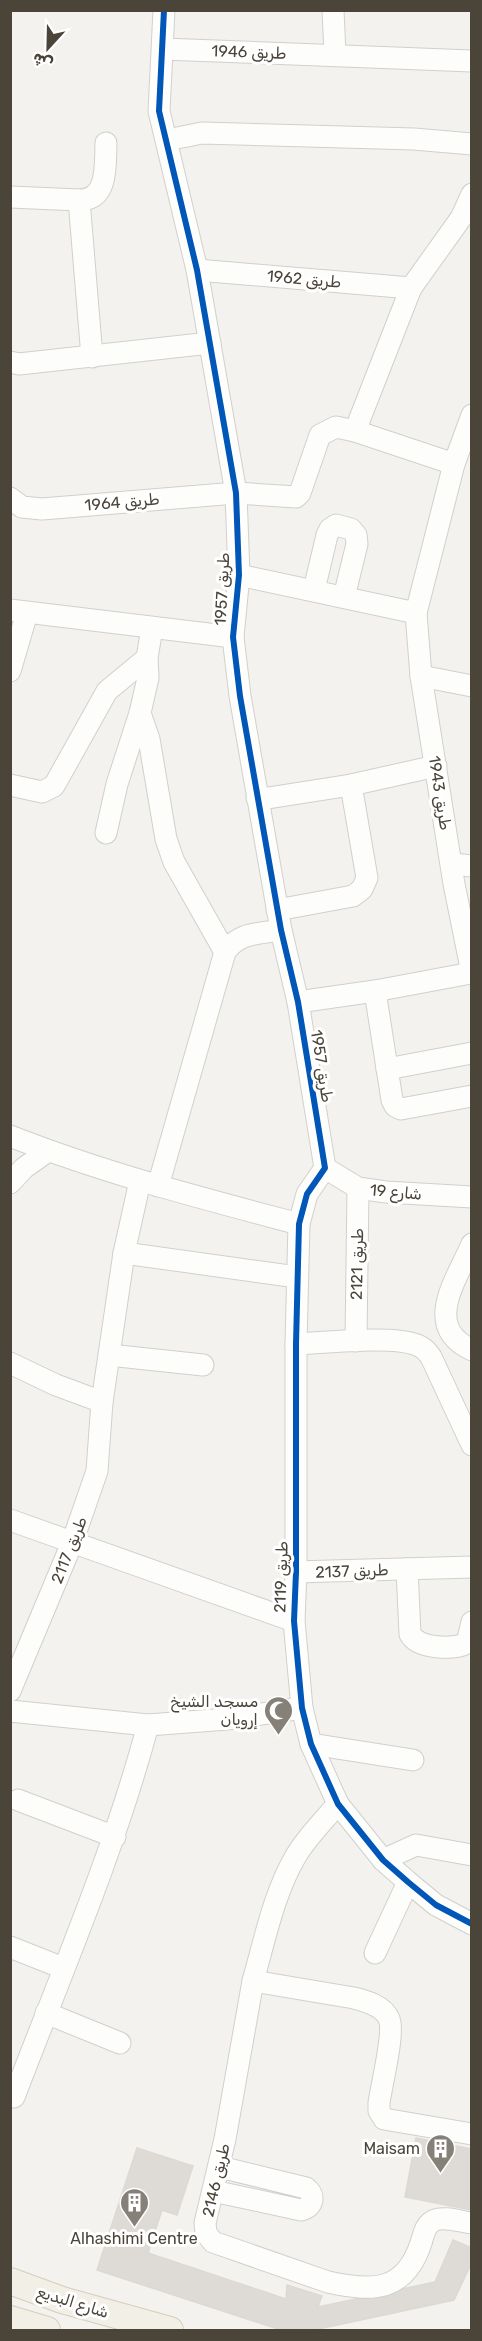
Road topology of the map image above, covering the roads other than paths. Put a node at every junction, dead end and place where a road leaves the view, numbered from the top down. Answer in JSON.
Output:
{"nodes":[{"id":1,"x":164,"y":10,"type":"edge"},
{"id":2,"x":333,"y":10,"type":"edge"},
{"id":3,"x":163,"y":49,"type":"junction"},
{"id":4,"x":335,"y":55,"type":"junction"},
{"id":5,"x":471,"y":61,"type":"edge"},
{"id":6,"x":167,"y":140,"type":"junction"},
{"id":7,"x":106,"y":144,"type":"dead end"},
{"id":8,"x":471,"y":144,"type":"edge"},
{"id":9,"x":471,"y":194,"type":"edge"},
{"id":10,"x":10,"y":197,"type":"edge"},
{"id":11,"x":80,"y":200,"type":"junction"},
{"id":12,"x":196,"y":270,"type":"junction"},
{"id":13,"x":411,"y":288,"type":"junction"},
{"id":14,"x":210,"y":343,"type":"junction"},
{"id":15,"x":92,"y":357,"type":"junction"},
{"id":16,"x":10,"y":362,"type":"edge"},
{"id":17,"x":471,"y":415,"type":"edge"},
{"id":18,"x":355,"y":431,"type":"junction"},
{"id":19,"x":468,"y":441,"type":"edge"},
{"id":20,"x":454,"y":464,"type":"junction"},
{"id":21,"x":236,"y":493,"type":"junction"},
{"id":22,"x":10,"y":498,"type":"edge"},
{"id":23,"x":239,"y":575,"type":"junction"},
{"id":24,"x":314,"y":590,"type":"junction"},
{"id":25,"x":344,"y":597,"type":"junction"},
{"id":26,"x":19,"y":612,"type":"edge"},
{"id":27,"x":416,"y":613,"type":"junction"},
{"id":28,"x":152,"y":628,"type":"junction"},
{"id":29,"x":233,"y":637,"type":"junction"},
{"id":30,"x":147,"y":658,"type":"junction"},
{"id":31,"x":10,"y":671,"type":"edge"},
{"id":32,"x":421,"y":676,"type":"junction"},
{"id":33,"x":471,"y":686,"type":"edge"},
{"id":34,"x":140,"y":713,"type":"junction"},
{"id":35,"x":435,"y":766,"type":"junction"},
{"id":36,"x":10,"y":785,"type":"edge"},
{"id":37,"x":351,"y":785,"type":"junction"},
{"id":38,"x":257,"y":798,"type":"junction"},
{"id":39,"x":106,"y":833,"type":"dead end"},
{"id":40,"x":461,"y":865,"type":"edge"},
{"id":41,"x":279,"y":920,"type":"junction"},
{"id":42,"x":225,"y":952,"type":"junction"},
{"id":43,"x":471,"y":973,"type":"edge"},
{"id":44,"x":375,"y":991,"type":"junction"},
{"id":45,"x":298,"y":1002,"type":"junction"},
{"id":46,"x":471,"y":1053,"type":"edge"},
{"id":47,"x":387,"y":1069,"type":"junction"},
{"id":48,"x":471,"y":1096,"type":"edge"},
{"id":49,"x":10,"y":1136,"type":"edge"},
{"id":50,"x":48,"y":1151,"type":"junction"},
{"id":51,"x":325,"y":1168,"type":"junction"},
{"id":52,"x":10,"y":1183,"type":"edge"},
{"id":53,"x":149,"y":1184,"type":"junction"},
{"id":54,"x":358,"y":1188,"type":"junction"},
{"id":55,"x":471,"y":1197,"type":"edge"},
{"id":56,"x":298,"y":1224,"type":"junction"},
{"id":57,"x":471,"y":1244,"type":"edge"},
{"id":58,"x":124,"y":1253,"type":"junction"},
{"id":59,"x":471,"y":1268,"type":"edge"},
{"id":60,"x":297,"y":1277,"type":"junction"},
{"id":61,"x":471,"y":1340,"type":"edge"},
{"id":62,"x":356,"y":1341,"type":"junction"},
{"id":63,"x":296,"y":1344,"type":"junction"},
{"id":64,"x":471,"y":1350,"type":"edge"},
{"id":65,"x":109,"y":1355,"type":"junction"},
{"id":66,"x":10,"y":1363,"type":"edge"},
{"id":67,"x":204,"y":1365,"type":"dead end"},
{"id":68,"x":102,"y":1402,"type":"junction"},
{"id":69,"x":471,"y":1445,"type":"edge"},
{"id":70,"x":10,"y":1520,"type":"edge"},
{"id":71,"x":72,"y":1543,"type":"junction"},
{"id":72,"x":471,"y":1567,"type":"edge"},
{"id":73,"x":408,"y":1569,"type":"junction"},
{"id":74,"x":296,"y":1572,"type":"junction"},
{"id":75,"x":294,"y":1621,"type":"junction"},
{"id":76,"x":471,"y":1622,"type":"edge"},
{"id":77,"x":10,"y":1691,"type":"edge"},
{"id":78,"x":302,"y":1708,"type":"junction"},
{"id":79,"x":10,"y":1711,"type":"edge"},
{"id":80,"x":148,"y":1725,"type":"junction"},
{"id":81,"x":311,"y":1744,"type":"junction"},
{"id":82,"x":413,"y":1760,"type":"dead end"},
{"id":83,"x":18,"y":1800,"type":"dead end"},
{"id":84,"x":338,"y":1804,"type":"junction"},
{"id":85,"x":115,"y":1837,"type":"junction"},
{"id":86,"x":471,"y":1855,"type":"edge"},
{"id":87,"x":383,"y":1860,"type":"junction"},
{"id":88,"x":408,"y":1882,"type":"junction"},
{"id":89,"x":471,"y":1924,"type":"edge"},
{"id":90,"x":10,"y":1947,"type":"edge"},
{"id":91,"x":375,"y":1953,"type":"dead end"},
{"id":92,"x":63,"y":1968,"type":"junction"},
{"id":93,"x":253,"y":1981,"type":"junction"},
{"id":94,"x":46,"y":2013,"type":"junction"},
{"id":95,"x":120,"y":2043,"type":"dead end"},
{"id":96,"x":14,"y":2097,"type":"dead end"},
{"id":97,"x":471,"y":2134,"type":"edge"},
{"id":98,"x":220,"y":2167,"type":"junction"},
{"id":99,"x":213,"y":2191,"type":"junction"},
{"id":100,"x":471,"y":2223,"type":"edge"},
{"id":101,"x":471,"y":2230,"type":"edge"},
{"id":102,"x":423,"y":2236,"type":"junction"},
{"id":103,"x":10,"y":2282,"type":"edge"},
{"id":104,"x":170,"y":2331,"type":"edge"}],
"edges":[{"from":1,"to":3,"type":"street","name":"طريق 1957"},
{"from":2,"to":4,"type":"street"},
{"from":3,"to":4,"type":"street","name":"طريق 1946"},
{"from":3,"to":6,"type":"street","name":"طريق 1957"},
{"from":4,"to":5,"type":"street","name":"طريق 1946"},
{"from":6,"to":8,"type":"street"},
{"from":6,"to":12,"type":"street","name":"طريق 1957"},
{"from":7,"to":11,"type":"street"},
{"from":9,"to":13,"type":"street"},
{"from":10,"to":11,"type":"street"},
{"from":11,"to":15,"type":"street"},
{"from":12,"to":13,"type":"street","name":"طريق 1962"},
{"from":12,"to":14,"type":"street","name":"طريق 1957"},
{"from":13,"to":18,"type":"street"},
{"from":14,"to":15,"type":"street"},
{"from":14,"to":21,"type":"street","name":"طريق 1957"},
{"from":15,"to":16,"type":"street"},
{"from":17,"to":19,"type":"street","name":"طريق 1943"},
{"from":18,"to":20,"type":"street"},
{"from":18,"to":21,"type":"street","name":"طريق 1964"},
{"from":19,"to":20,"type":"street","name":"طريق 1943"},
{"from":20,"to":27,"type":"street","name":"طريق 1943"},
{"from":21,"to":22,"type":"street","name":"طريق 1964"},
{"from":21,"to":23,"type":"street","name":"طريق 1957"},
{"from":23,"to":24,"type":"street"},
{"from":23,"to":29,"type":"street","name":"طريق 1957"},
{"from":24,"to":25,"type":"street"},
{"from":24,"to":25,"type":"street"},
{"from":25,"to":27,"type":"street"},
{"from":26,"to":28,"type":"street","name":"طريق 1957"},
{"from":26,"to":31,"type":"street"},
{"from":27,"to":32,"type":"street","name":"طريق 1943"},
{"from":28,"to":29,"type":"street","name":"طريق 1957"},
{"from":28,"to":30,"type":"street"},
{"from":29,"to":38,"type":"street","name":"طريق 1957"},
{"from":30,"to":34,"type":"street"},
{"from":30,"to":36,"type":"street"},
{"from":32,"to":33,"type":"street"},
{"from":32,"to":35,"type":"street","name":"طريق 1943"},
{"from":34,"to":39,"type":"street"},
{"from":34,"to":42,"type":"street"},
{"from":35,"to":37,"type":"street"},
{"from":35,"to":40,"type":"street","name":"طريق 1943"},
{"from":37,"to":38,"type":"street"},
{"from":37,"to":41,"type":"street"},
{"from":38,"to":41,"type":"street","name":"طريق 1957"},
{"from":40,"to":43,"type":"street","name":"طريق 1943"},
{"from":41,"to":42,"type":"street"},
{"from":41,"to":45,"type":"street","name":"طريق 1957"},
{"from":42,"to":53,"type":"street","name":"طريق 2117"},
{"from":43,"to":44,"type":"street","name":"طريق 1943"},
{"from":44,"to":45,"type":"street","name":"طريق 1943"},
{"from":44,"to":47,"type":"street"},
{"from":45,"to":51,"type":"street","name":"طريق 1957"},
{"from":46,"to":47,"type":"street"},
{"from":47,"to":48,"type":"street"},
{"from":49,"to":50,"type":"street"},
{"from":50,"to":52,"type":"street"},
{"from":50,"to":53,"type":"street"},
{"from":51,"to":54,"type":"street","name":"شارع 19"},
{"from":51,"to":56,"type":"street","name":"طريق 2119"},
{"from":53,"to":56,"type":"street"},
{"from":53,"to":58,"type":"street","name":"طريق 2117"},
{"from":54,"to":55,"type":"street","name":"شارع 19"},
{"from":54,"to":62,"type":"street","name":"طريق 2121"},
{"from":56,"to":60,"type":"street","name":"طريق 2119"},
{"from":57,"to":64,"type":"street"},
{"from":58,"to":60,"type":"street"},
{"from":58,"to":65,"type":"street","name":"طريق 2117"},
{"from":59,"to":61,"type":"street"},
{"from":60,"to":63,"type":"street","name":"طريق 2119"},
{"from":62,"to":63,"type":"street"},
{"from":62,"to":69,"type":"street"},
{"from":63,"to":74,"type":"street","name":"طريق 2119"},
{"from":65,"to":67,"type":"street"},
{"from":65,"to":68,"type":"street","name":"طريق 2117"},
{"from":66,"to":68,"type":"street"},
{"from":68,"to":71,"type":"street","name":"طريق 2117"},
{"from":70,"to":71,"type":"street"},
{"from":71,"to":75,"type":"street"},
{"from":71,"to":77,"type":"street","name":"طريق 2117"},
{"from":72,"to":73,"type":"street","name":"طريق 2137"},
{"from":73,"to":74,"type":"street","name":"طريق 2137"},
{"from":73,"to":76,"type":"street","name":"طريق 2137"},
{"from":74,"to":75,"type":"street","name":"طريق 2119"},
{"from":75,"to":78,"type":"street","name":"طريق 2119"},
{"from":78,"to":80,"type":"street"},
{"from":78,"to":81,"type":"street","name":"طريق 2119"},
{"from":79,"to":80,"type":"street"},
{"from":80,"to":85,"type":"street"},
{"from":81,"to":82,"type":"street"},
{"from":81,"to":84,"type":"street","name":"طريق 2119"},
{"from":83,"to":85,"type":"street"},
{"from":84,"to":87,"type":"street","name":"طريق 2119"},
{"from":84,"to":93,"type":"street","name":"طريق 2146"},
{"from":85,"to":92,"type":"street"},
{"from":86,"to":87,"type":"street"},
{"from":87,"to":88,"type":"street","name":"طريق 2119"},
{"from":88,"to":89,"type":"street","name":"طريق 2119"},
{"from":88,"to":91,"type":"street"},
{"from":90,"to":92,"type":"street"},
{"from":92,"to":94,"type":"street"},
{"from":93,"to":97,"type":"street"},
{"from":93,"to":98,"type":"street","name":"طريق 2146"},
{"from":94,"to":95,"type":"street"},
{"from":94,"to":96,"type":"street"},
{"from":98,"to":99,"type":"street","name":"طريق 2146"},
{"from":98,"to":99,"type":"street"},
{"from":99,"to":102,"type":"street","name":"طريق 2146"},
{"from":100,"to":102,"type":"street"},
{"from":101,"to":102,"type":"street"},
{"from":103,"to":104,"type":"main road","name":"شارع البديع"}]}
